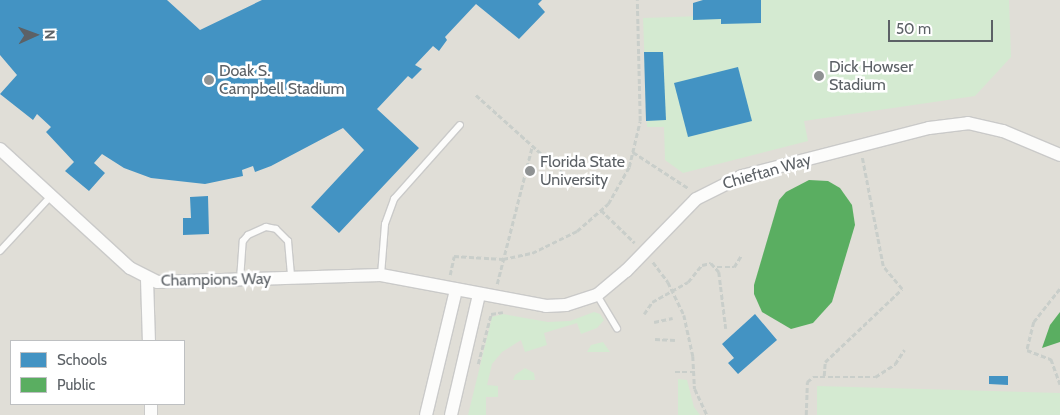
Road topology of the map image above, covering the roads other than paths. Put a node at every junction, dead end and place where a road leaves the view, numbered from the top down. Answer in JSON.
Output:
{"nodes":[{"id":1,"x":460,"y":125,"type":"dead end"},
{"id":2,"x":0,"y":149,"type":"edge"},
{"id":3,"x":1060,"y":154,"type":"edge"},
{"id":4,"x":51,"y":196,"type":"junction"},
{"id":5,"x":0,"y":251,"type":"edge"},
{"id":6,"x":381,"y":275,"type":"junction"},
{"id":7,"x":147,"y":279,"type":"junction"},
{"id":8,"x":291,"y":279,"type":"junction"},
{"id":9,"x":240,"y":280,"type":"junction"},
{"id":10,"x":456,"y":290,"type":"junction"},
{"id":11,"x":479,"y":295,"type":"junction"},
{"id":12,"x":597,"y":295,"type":"junction"},
{"id":13,"x":617,"y":328,"type":"dead end"},
{"id":14,"x":149,"y":340,"type":"edge"},
{"id":15,"x":426,"y":415,"type":"edge"},
{"id":16,"x":451,"y":415,"type":"edge"}],
"edges":[{"from":1,"to":6,"type":"lane"},
{"from":2,"to":4,"type":"street","name":"Champions Way"},
{"from":3,"to":12,"type":"street","name":"Chieftan Way"},
{"from":4,"to":5,"type":"lane"},
{"from":4,"to":7,"type":"street","name":"Champions Way"},
{"from":6,"to":8,"type":"street","name":"Champions Way"},
{"from":6,"to":10,"type":"street","name":"Champions Way"},
{"from":7,"to":9,"type":"street","name":"Champions Way"},
{"from":7,"to":14,"type":"street"},
{"from":8,"to":9,"type":"street","name":"Champions Way"},
{"from":8,"to":9,"type":"lane"},
{"from":10,"to":11,"type":"street","name":"Champions Way"},
{"from":10,"to":15,"type":"street"},
{"from":11,"to":12,"type":"street","name":"Chieftan Way"},
{"from":11,"to":16,"type":"street"},
{"from":12,"to":13,"type":"lane"}]}
